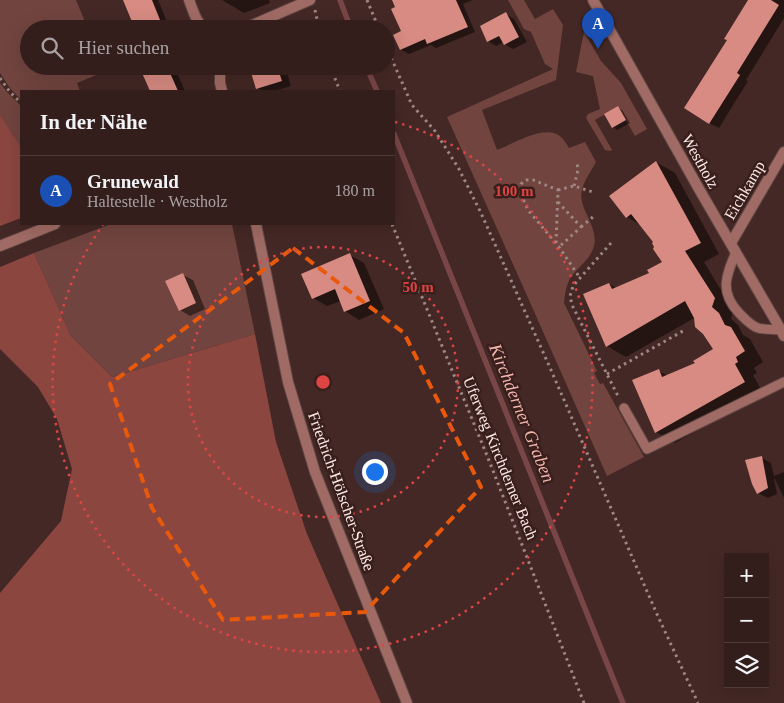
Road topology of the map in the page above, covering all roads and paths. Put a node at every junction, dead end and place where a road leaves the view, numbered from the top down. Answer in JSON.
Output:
{"nodes":[{"id":1,"x":189,"y":0,"type":"edge"},
{"id":2,"x":310,"y":0,"type":"edge"},
{"id":3,"x":367,"y":0,"type":"edge"},
{"id":4,"x":593,"y":0,"type":"edge"},
{"id":5,"x":198,"y":20,"type":"edge"},
{"id":6,"x":264,"y":20,"type":"edge"},
{"id":7,"x":375,"y":20,"type":"edge"},
{"id":8,"x":395,"y":66,"type":"edge"},
{"id":9,"x":220,"y":75,"type":"edge"},
{"id":10,"x":334,"y":75,"type":"edge"},
{"id":11,"x":0,"y":78,"type":"edge"},
{"id":12,"x":222,"y":90,"type":"edge"},
{"id":13,"x":340,"y":90,"type":"edge"},
{"id":14,"x":20,"y":102,"type":"edge"},
{"id":15,"x":784,"y":152,"type":"edge"},
{"id":16,"x":577,"y":161,"type":"dead end"},
{"id":17,"x":574,"y":186,"type":"junction"},
{"id":18,"x":558,"y":190,"type":"junction"},
{"id":19,"x":593,"y":192,"type":"dead end"},
{"id":20,"x":558,"y":202,"type":"junction"},
{"id":21,"x":594,"y":216,"type":"dead end"},
{"id":22,"x":52,"y":225,"type":"edge"},
{"id":23,"x":256,"y":225,"type":"edge"},
{"id":24,"x":392,"y":225,"type":"edge"},
{"id":25,"x":581,"y":227,"type":"junction"},
{"id":26,"x":556,"y":243,"type":"junction"},
{"id":27,"x":611,"y":243,"type":"dead end"},
{"id":28,"x":731,"y":243,"type":"junction"},
{"id":29,"x":0,"y":246,"type":"edge"},
{"id":30,"x":559,"y":247,"type":"junction"},
{"id":31,"x":736,"y":252,"type":"junction"},
{"id":32,"x":580,"y":278,"type":"junction"},
{"id":33,"x":684,"y":331,"type":"dead end"},
{"id":34,"x":783,"y":333,"type":"edge"},
{"id":35,"x":607,"y":374,"type":"junction"},
{"id":36,"x":784,"y":382,"type":"edge"},
{"id":37,"x":624,"y":408,"type":"joint"},
{"id":38,"x":407,"y":703,"type":"edge"},
{"id":39,"x":584,"y":703,"type":"edge"},
{"id":40,"x":698,"y":703,"type":"edge"}],
"edges":[{"from":1,"to":5,"type":"street"},
{"from":2,"to":6,"type":"street"},
{"from":3,"to":7,"type":"path"},
{"from":4,"to":28,"type":"street","name":"Westholz"},
{"from":8,"to":40,"type":"path"},
{"from":9,"to":12,"type":"street"},
{"from":10,"to":13,"type":"path"},
{"from":11,"to":14,"type":"path"},
{"from":15,"to":28,"type":"street","name":"Eichkamp"},
{"from":16,"to":17,"type":"path"},
{"from":17,"to":18,"type":"path"},
{"from":17,"to":19,"type":"path"},
{"from":18,"to":20,"type":"path"},
{"from":18,"to":26,"type":"path"},
{"from":20,"to":25,"type":"path"},
{"from":20,"to":26,"type":"path"},
{"from":21,"to":25,"type":"path"},
{"from":22,"to":29,"type":"street"},
{"from":23,"to":38,"type":"street","name":"Friedrich-Hölscher-Straße"},
{"from":24,"to":39,"type":"path","name":"Uferweg Kirchderner Bach"},
{"from":25,"to":30,"type":"path"},
{"from":26,"to":30,"type":"path"},
{"from":27,"to":32,"type":"path"},
{"from":28,"to":31,"type":"street","name":"Westholz"},
{"from":30,"to":32,"type":"path"},
{"from":31,"to":34,"type":"street","name":"Westholz"},
{"from":31,"to":34,"type":"lane"},
{"from":32,"to":35,"type":"path"},
{"from":33,"to":35,"type":"path"},
{"from":35,"to":37,"type":"path"},
{"from":36,"to":37,"type":"lane"}]}
